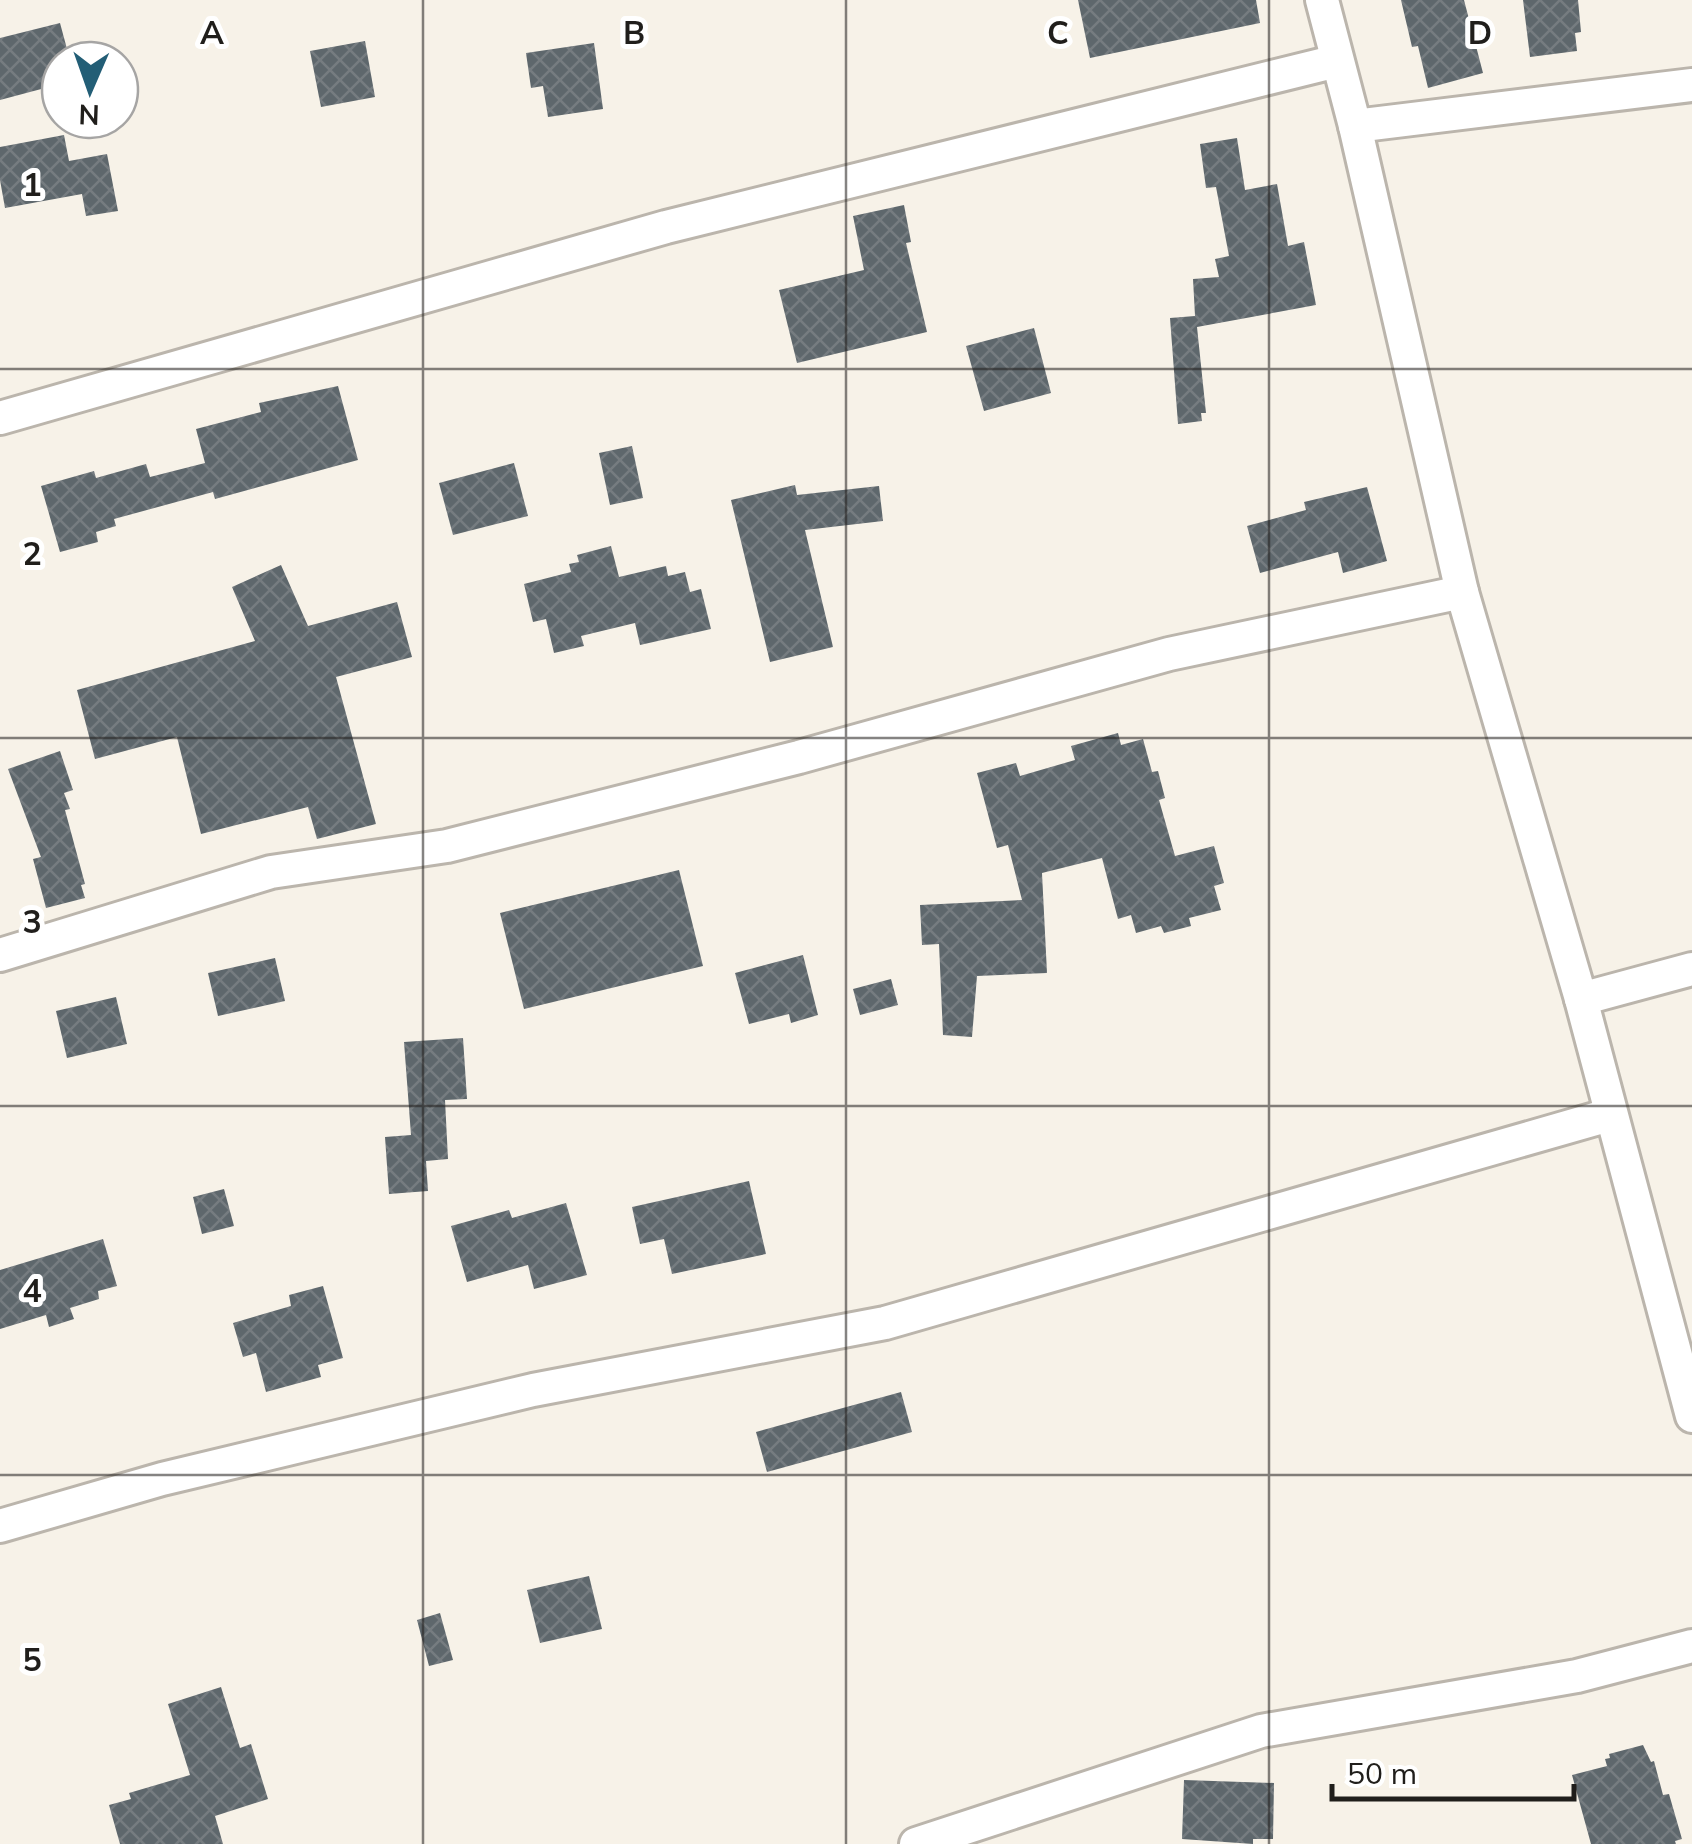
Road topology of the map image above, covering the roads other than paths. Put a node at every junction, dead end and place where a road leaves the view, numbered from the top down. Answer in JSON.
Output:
{"nodes":[{"id":1,"x":1322,"y":0,"type":"edge"},
{"id":2,"x":1337,"y":61,"type":"junction"},
{"id":3,"x":1692,"y":85,"type":"edge"},
{"id":4,"x":1355,"y":126,"type":"junction"},
{"id":5,"x":0,"y":418,"type":"edge"},
{"id":6,"x":1462,"y":592,"type":"junction"},
{"id":7,"x":0,"y":956,"type":"edge"},
{"id":8,"x":1692,"y":968,"type":"edge"},
{"id":9,"x":1580,"y":999,"type":"junction"},
{"id":10,"x":1610,"y":1115,"type":"junction"},
{"id":11,"x":1692,"y":1416,"type":"edge"},
{"id":12,"x":0,"y":1526,"type":"edge"},
{"id":13,"x":1692,"y":1646,"type":"edge"},
{"id":14,"x":916,"y":1844,"type":"edge"}],
"edges":[{"from":1,"to":2,"type":"street"},
{"from":2,"to":4,"type":"street"},
{"from":2,"to":5,"type":"street"},
{"from":3,"to":4,"type":"street"},
{"from":4,"to":6,"type":"street"},
{"from":6,"to":7,"type":"street"},
{"from":6,"to":9,"type":"street"},
{"from":8,"to":9,"type":"street"},
{"from":9,"to":10,"type":"street"},
{"from":10,"to":11,"type":"street"},
{"from":10,"to":12,"type":"street"},
{"from":13,"to":14,"type":"street"}]}
